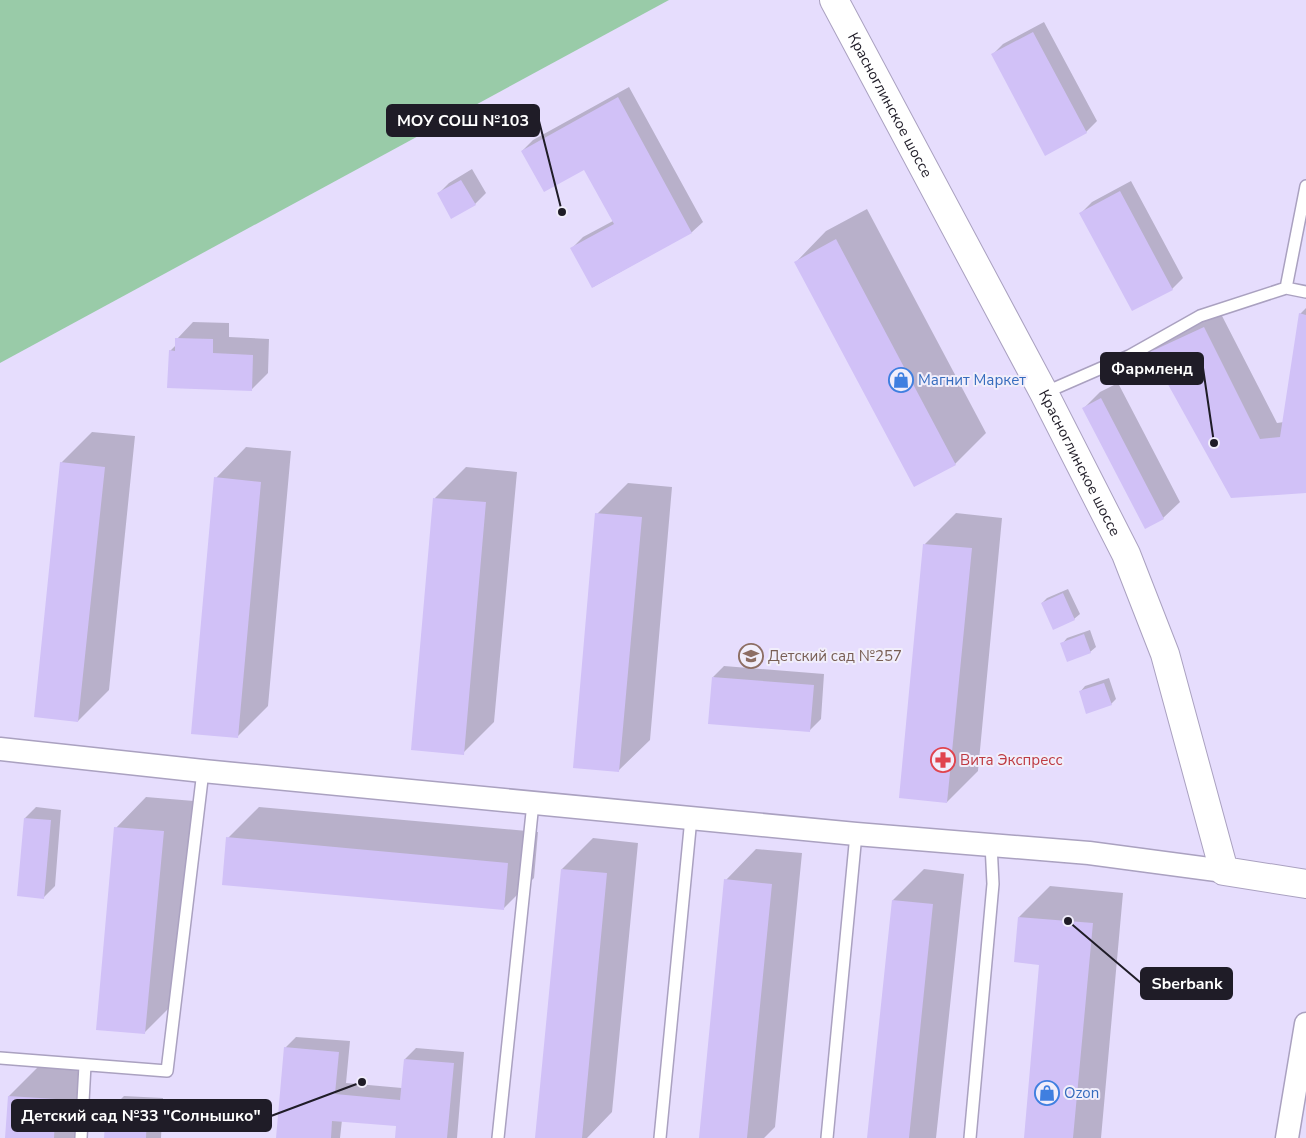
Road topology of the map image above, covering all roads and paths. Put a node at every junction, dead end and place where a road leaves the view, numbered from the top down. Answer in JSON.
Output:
{"nodes":[{"id":1,"x":834,"y":0,"type":"edge"},
{"id":2,"x":1306,"y":186,"type":"edge"},
{"id":3,"x":1286,"y":288,"type":"junction"},
{"id":4,"x":1306,"y":292,"type":"edge"},
{"id":5,"x":1044,"y":392,"type":"junction"},
{"id":6,"x":0,"y":749,"type":"edge"},
{"id":7,"x":203,"y":771,"type":"junction"},
{"id":8,"x":532,"y":803,"type":"junction"},
{"id":9,"x":691,"y":818,"type":"junction"},
{"id":10,"x":856,"y":834,"type":"junction"},
{"id":11,"x":991,"y":844,"type":"junction"},
{"id":12,"x":1224,"y":871,"type":"junction"},
{"id":13,"x":1306,"y":884,"type":"edge"},
{"id":14,"x":1306,"y":1024,"type":"edge"},
{"id":15,"x":0,"y":1058,"type":"edge"},
{"id":16,"x":85,"y":1065,"type":"junction"},
{"id":17,"x":81,"y":1138,"type":"edge"},
{"id":18,"x":498,"y":1138,"type":"edge"},
{"id":19,"x":660,"y":1138,"type":"edge"},
{"id":20,"x":827,"y":1138,"type":"edge"},
{"id":21,"x":970,"y":1138,"type":"edge"},
{"id":22,"x":1287,"y":1138,"type":"edge"}],
"edges":[{"from":1,"to":5,"type":"main road","name":"Красноглинское шоссе"},
{"from":2,"to":3,"type":"lane"},
{"from":3,"to":4,"type":"lane"},
{"from":3,"to":5,"type":"lane"},
{"from":5,"to":12,"type":"main road","name":"Красноглинское шоссе"},
{"from":6,"to":7,"type":"street"},
{"from":7,"to":8,"type":"street"},
{"from":7,"to":16,"type":"lane"},
{"from":8,"to":9,"type":"street"},
{"from":8,"to":18,"type":"lane"},
{"from":9,"to":10,"type":"street"},
{"from":9,"to":19,"type":"lane"},
{"from":10,"to":11,"type":"street"},
{"from":10,"to":20,"type":"lane"},
{"from":11,"to":12,"type":"street"},
{"from":11,"to":21,"type":"lane"},
{"from":12,"to":13,"type":"main road"},
{"from":14,"to":22,"type":"street"},
{"from":15,"to":16,"type":"lane"},
{"from":16,"to":17,"type":"lane"}]}
